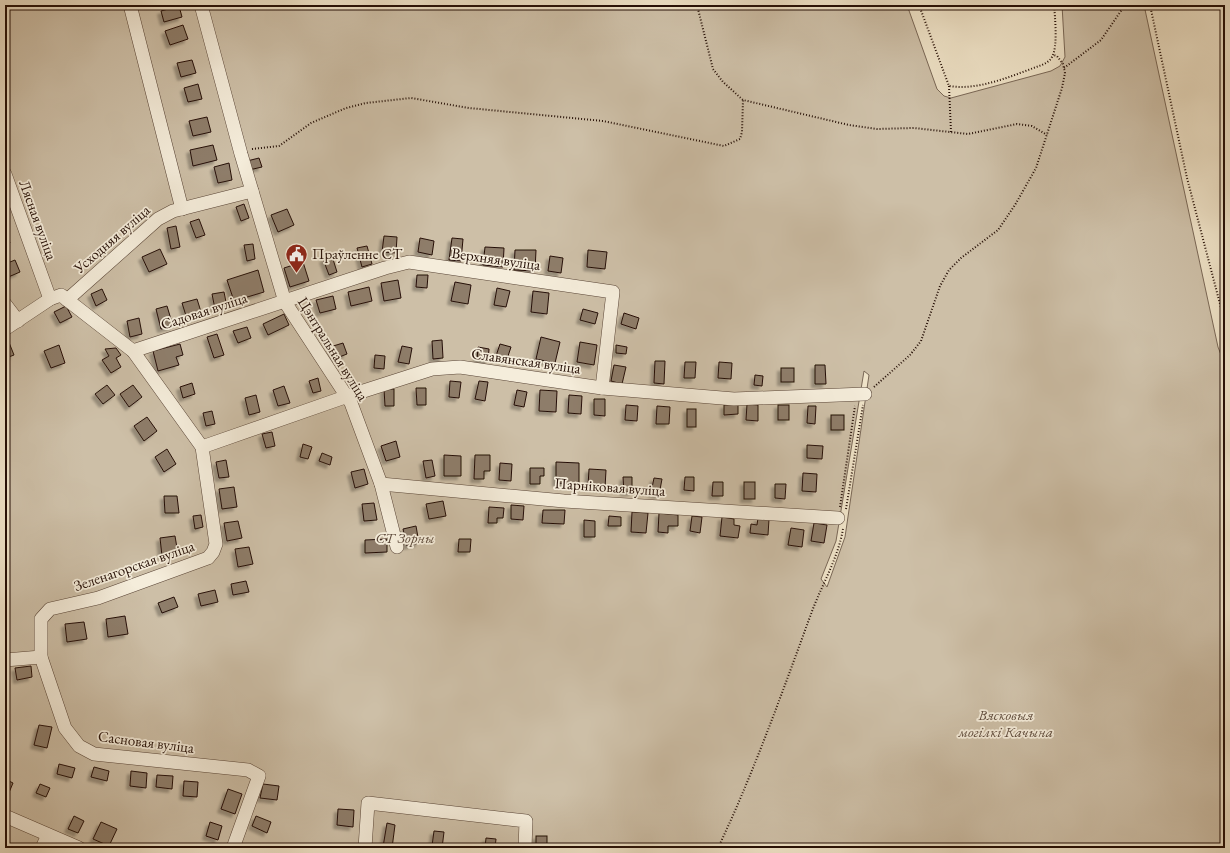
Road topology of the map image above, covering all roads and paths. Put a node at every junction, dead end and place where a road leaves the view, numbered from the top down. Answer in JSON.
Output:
{"nodes":[{"id":1,"x":130,"y":5,"type":"edge"},
{"id":2,"x":201,"y":5,"type":"edge"},
{"id":3,"x":697,"y":5,"type":"edge"},
{"id":4,"x":919,"y":5,"type":"edge"},
{"id":5,"x":1054,"y":5,"type":"edge"},
{"id":6,"x":1125,"y":5,"type":"edge"},
{"id":7,"x":1150,"y":5,"type":"edge"},
{"id":8,"x":1053,"y":55,"type":"junction"},
{"id":9,"x":1064,"y":68,"type":"junction"},
{"id":10,"x":949,"y":86,"type":"junction"},
{"id":11,"x":743,"y":100,"type":"junction"},
{"id":12,"x":951,"y":132,"type":"junction"},
{"id":13,"x":1047,"y":135,"type":"junction"},
{"id":14,"x":240,"y":150,"type":"junction"},
{"id":15,"x":5,"y":174,"type":"edge"},
{"id":16,"x":252,"y":191,"type":"junction"},
{"id":17,"x":182,"y":209,"type":"junction"},
{"id":18,"x":50,"y":299,"type":"junction"},
{"id":19,"x":67,"y":300,"type":"junction"},
{"id":20,"x":285,"y":302,"type":"junction"},
{"id":21,"x":5,"y":304,"type":"edge"},
{"id":22,"x":18,"y":321,"type":"junction"},
{"id":23,"x":1225,"y":323,"type":"edge"},
{"id":24,"x":5,"y":329,"type":"edge"},
{"id":25,"x":133,"y":351,"type":"junction"},
{"id":26,"x":602,"y":388,"type":"junction"},
{"id":27,"x":861,"y":394,"type":"junction"},
{"id":28,"x":348,"y":396,"type":"junction"},
{"id":29,"x":202,"y":447,"type":"junction"},
{"id":30,"x":381,"y":484,"type":"junction"},
{"id":31,"x":841,"y":498,"type":"junction"},
{"id":32,"x":848,"y":499,"type":"junction"},
{"id":33,"x":842,"y":518,"type":"junction"},
{"id":34,"x":397,"y":547,"type":"dead end"},
{"id":35,"x":41,"y":657,"type":"junction"},
{"id":36,"x":5,"y":660,"type":"edge"},
{"id":37,"x":5,"y":816,"type":"edge"},
{"id":38,"x":48,"y":835,"type":"junction"},
{"id":39,"x":42,"y":848,"type":"edge"},
{"id":40,"x":79,"y":848,"type":"edge"},
{"id":41,"x":233,"y":848,"type":"edge"},
{"id":42,"x":365,"y":848,"type":"edge"},
{"id":43,"x":525,"y":848,"type":"edge"},
{"id":44,"x":718,"y":848,"type":"edge"}],
"edges":[{"from":1,"to":17,"type":"street"},
{"from":2,"to":14,"type":"street","name":"Цэнтральная вуліца"},
{"from":3,"to":11,"type":"path"},
{"from":4,"to":10,"type":"path"},
{"from":5,"to":8,"type":"path"},
{"from":6,"to":9,"type":"path"},
{"from":7,"to":23,"type":"path"},
{"from":8,"to":9,"type":"path"},
{"from":8,"to":10,"type":"path"},
{"from":9,"to":13,"type":"path"},
{"from":10,"to":12,"type":"path"},
{"from":11,"to":12,"type":"path"},
{"from":11,"to":14,"type":"path"},
{"from":12,"to":13,"type":"path"},
{"from":13,"to":27,"type":"path"},
{"from":14,"to":16,"type":"street","name":"Цэнтральная вуліца"},
{"from":15,"to":18,"type":"street","name":"Лясная вуліца"},
{"from":16,"to":17,"type":"street","name":"Усходняя вуліца"},
{"from":16,"to":20,"type":"street","name":"Цэнтральная вуліца"},
{"from":17,"to":19,"type":"street","name":"Усходняя вуліца"},
{"from":18,"to":19,"type":"street"},
{"from":18,"to":22,"type":"street"},
{"from":19,"to":25,"type":"street","name":"Зеленагорская вуліца"},
{"from":20,"to":25,"type":"street","name":"Садовая вуліца"},
{"from":20,"to":26,"type":"street","name":"Верхняя вуліца"},
{"from":20,"to":28,"type":"street","name":"Цэнтральная вуліца"},
{"from":21,"to":22,"type":"street"},
{"from":22,"to":24,"type":"street"},
{"from":25,"to":29,"type":"street","name":"Зеленагорская вуліца"},
{"from":26,"to":27,"type":"street","name":"Славянская вуліца"},
{"from":26,"to":28,"type":"street","name":"Славянская вуліца"},
{"from":27,"to":31,"type":"path"},
{"from":27,"to":32,"type":"path"},
{"from":28,"to":29,"type":"street","name":"Славянская вуліца"},
{"from":28,"to":30,"type":"street","name":"Цэнтральная вуліца"},
{"from":29,"to":35,"type":"street","name":"Зеленагорская вуліца"},
{"from":30,"to":33,"type":"street","name":"Парніковая вуліца"},
{"from":30,"to":34,"type":"street","name":"Цэнтральная вуліца"},
{"from":31,"to":32,"type":"path"},
{"from":31,"to":33,"type":"path"},
{"from":32,"to":33,"type":"path"},
{"from":33,"to":44,"type":"path"},
{"from":35,"to":36,"type":"street"},
{"from":35,"to":41,"type":"street","name":"Сасновая вуліца"},
{"from":37,"to":38,"type":"street"},
{"from":38,"to":39,"type":"street"},
{"from":38,"to":40,"type":"street"},
{"from":42,"to":43,"type":"street"}]}
